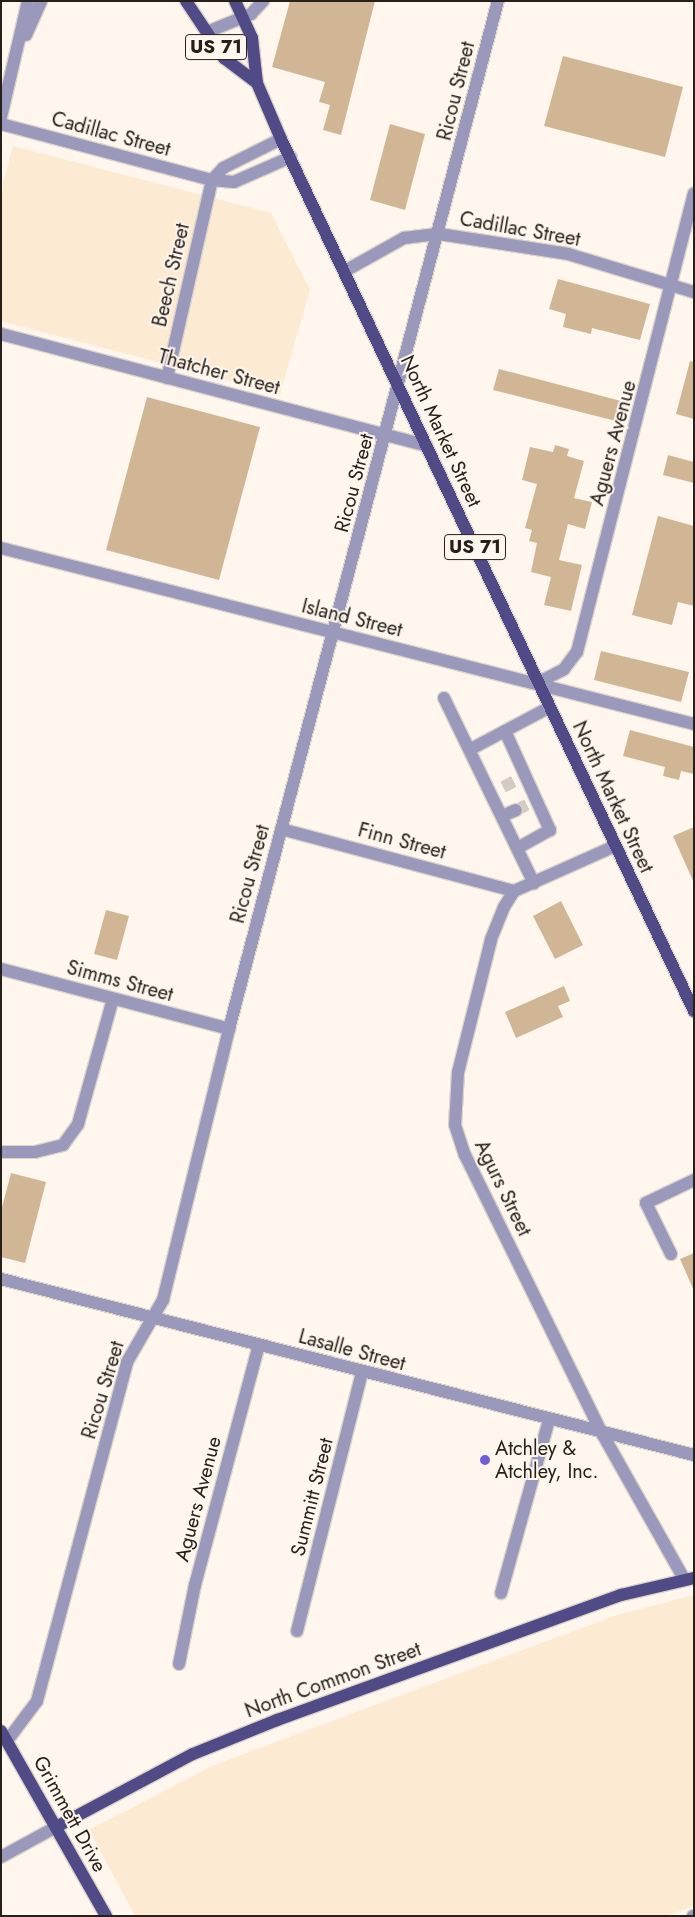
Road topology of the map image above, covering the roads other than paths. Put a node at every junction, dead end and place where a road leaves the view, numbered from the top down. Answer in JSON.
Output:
{"nodes":[{"id":1,"x":28,"y":1,"type":"edge"},
{"id":2,"x":41,"y":1,"type":"edge"},
{"id":3,"x":186,"y":1,"type":"edge"},
{"id":4,"x":235,"y":1,"type":"edge"},
{"id":5,"x":263,"y":1,"type":"edge"},
{"id":6,"x":498,"y":1,"type":"edge"},
{"id":7,"x":242,"y":17,"type":"junction"},
{"id":8,"x":207,"y":32,"type":"junction"},
{"id":9,"x":21,"y":46,"type":"junction"},
{"id":10,"x":256,"y":83,"type":"junction"},
{"id":11,"x":1,"y":117,"type":"edge"},
{"id":12,"x":1,"y":124,"type":"edge"},
{"id":13,"x":281,"y":139,"type":"junction"},
{"id":14,"x":291,"y":157,"type":"junction"},
{"id":15,"x":212,"y":180,"type":"junction"},
{"id":16,"x":694,"y":194,"type":"edge"},
{"id":17,"x":439,"y":234,"type":"junction"},
{"id":18,"x":345,"y":271,"type":"junction"},
{"id":19,"x":672,"y":285,"type":"junction"},
{"id":20,"x":694,"y":292,"type":"edge"},
{"id":21,"x":1,"y":334,"type":"edge"},
{"id":22,"x":167,"y":378,"type":"junction"},
{"id":23,"x":399,"y":386,"type":"junction"},
{"id":24,"x":386,"y":436,"type":"junction"},
{"id":25,"x":427,"y":446,"type":"junction"},
{"id":26,"x":1,"y":548,"type":"edge"},
{"id":27,"x":334,"y":633,"type":"junction"},
{"id":28,"x":539,"y":682,"type":"junction"},
{"id":29,"x":444,"y":698,"type":"dead end"},
{"id":30,"x":550,"y":707,"type":"junction"},
{"id":31,"x":694,"y":724,"type":"edge"},
{"id":32,"x":505,"y":731,"type":"junction"},
{"id":33,"x":471,"y":750,"type":"junction"},
{"id":34,"x":504,"y":787,"type":"tunnel mouth"},
{"id":35,"x":492,"y":793,"type":"junction"},
{"id":36,"x":516,"y":810,"type":"tunnel mouth"},
{"id":37,"x":502,"y":816,"type":"junction"},
{"id":38,"x":281,"y":829,"type":"junction"},
{"id":39,"x":615,"y":846,"type":"junction"},
{"id":40,"x":518,"y":848,"type":"junction"},
{"id":41,"x":534,"y":882,"type":"junction"},
{"id":42,"x":514,"y":891,"type":"junction"},
{"id":43,"x":1,"y":969,"type":"edge"},
{"id":44,"x":113,"y":999,"type":"junction"},
{"id":45,"x":694,"y":1011,"type":"edge"},
{"id":46,"x":229,"y":1029,"type":"junction"},
{"id":47,"x":1,"y":1152,"type":"edge"},
{"id":48,"x":694,"y":1180,"type":"edge"},
{"id":49,"x":671,"y":1254,"type":"dead end"},
{"id":50,"x":1,"y":1279,"type":"edge"},
{"id":51,"x":154,"y":1318,"type":"junction"},
{"id":52,"x":259,"y":1345,"type":"junction"},
{"id":53,"x":362,"y":1372,"type":"junction"},
{"id":54,"x":549,"y":1420,"type":"junction"},
{"id":55,"x":603,"y":1435,"type":"junction"},
{"id":56,"x":694,"y":1455,"type":"edge"},
{"id":57,"x":689,"y":1579,"type":"edge"},
{"id":58,"x":501,"y":1593,"type":"dead end"},
{"id":59,"x":298,"y":1631,"type":"dead end"},
{"id":60,"x":179,"y":1664,"type":"dead end"},
{"id":61,"x":4,"y":1736,"type":"edge"},
{"id":62,"x":56,"y":1827,"type":"junction"},
{"id":63,"x":1,"y":1857,"type":"edge"},
{"id":64,"x":106,"y":1916,"type":"edge"}],
"edges":[{"from":1,"to":9,"type":"street"},
{"from":2,"to":9,"type":"street"},
{"from":3,"to":8,"type":"main road","name":"North Market Street","number":"US 71"},
{"from":4,"to":7,"type":"main road","name":"North Market Street","number":"US 71"},
{"from":5,"to":7,"type":"street"},
{"from":6,"to":17,"type":"street","name":"Ricou Street"},
{"from":7,"to":8,"type":"street"},
{"from":7,"to":10,"type":"main road","name":"North Market Street","number":"US 71"},
{"from":8,"to":10,"type":"main road","name":"North Market Street","number":"US 71"},
{"from":9,"to":11,"type":"street"},
{"from":10,"to":13,"type":"main road","name":"North Market Street","number":"US 71"},
{"from":12,"to":15,"type":"street","name":"Cadillac Street"},
{"from":13,"to":14,"type":"main road","name":"North Market Street","number":"US 71"},
{"from":13,"to":15,"type":"street"},
{"from":14,"to":15,"type":"street","name":"Cadillac Street"},
{"from":14,"to":18,"type":"main road","name":"North Market Street","number":"US 71"},
{"from":15,"to":22,"type":"street","name":"Beech Street"},
{"from":16,"to":19,"type":"street","name":"Aguers Avenue"},
{"from":17,"to":18,"type":"street","name":"Cadillac Street"},
{"from":17,"to":19,"type":"street","name":"Cadillac Street"},
{"from":17,"to":23,"type":"street","name":"Ricou Street"},
{"from":18,"to":23,"type":"main road","name":"North Market Street","number":"US 71"},
{"from":19,"to":20,"type":"street","name":"Cadillac Street"},
{"from":19,"to":28,"type":"street","name":"Aguers Avenue"},
{"from":21,"to":22,"type":"street","name":"Thatcher Street"},
{"from":22,"to":24,"type":"street","name":"Thatcher Street"},
{"from":23,"to":24,"type":"street","name":"Ricou Street"},
{"from":23,"to":25,"type":"main road","name":"North Market Street","number":"US 71"},
{"from":24,"to":25,"type":"street","name":"Thatcher Street"},
{"from":24,"to":27,"type":"street","name":"Ricou Street"},
{"from":25,"to":28,"type":"main road","name":"North Market Street","number":"US 71"},
{"from":26,"to":27,"type":"street","name":"Island Street"},
{"from":27,"to":28,"type":"street","name":"Island Street"},
{"from":27,"to":38,"type":"street","name":"Ricou Street"},
{"from":28,"to":30,"type":"main road","name":"North Market Street","number":"US 71"},
{"from":28,"to":31,"type":"street","name":"Island Street"},
{"from":29,"to":33,"type":"street"},
{"from":30,"to":32,"type":"street"},
{"from":30,"to":39,"type":"main road","name":"North Market Street","number":"US 71"},
{"from":32,"to":33,"type":"street"},
{"from":32,"to":40,"type":"street"},
{"from":33,"to":35,"type":"street"},
{"from":34,"to":35,"type":"street"},
{"from":35,"to":37,"type":"street"},
{"from":36,"to":37,"type":"street"},
{"from":37,"to":40,"type":"street"},
{"from":38,"to":42,"type":"street","name":"Finn Street"},
{"from":38,"to":46,"type":"street","name":"Ricou Street"},
{"from":39,"to":41,"type":"street"},
{"from":39,"to":45,"type":"main road","name":"North Market Street","number":"US 71"},
{"from":40,"to":41,"type":"street"},
{"from":41,"to":42,"type":"street"},
{"from":42,"to":55,"type":"street","name":"Agurs Street"},
{"from":43,"to":44,"type":"street","name":"Simms Street"},
{"from":44,"to":46,"type":"street","name":"Simms Street"},
{"from":44,"to":47,"type":"street"},
{"from":46,"to":51,"type":"street","name":"Ricou Street"},
{"from":48,"to":49,"type":"street"},
{"from":50,"to":51,"type":"street","name":"Lasalle Street"},
{"from":51,"to":52,"type":"street","name":"Lasalle Street"},
{"from":51,"to":61,"type":"street","name":"Ricou Street"},
{"from":52,"to":53,"type":"street","name":"Lasalle Street"},
{"from":52,"to":60,"type":"street","name":"Aguers Avenue"},
{"from":53,"to":54,"type":"street","name":"Lasalle Street"},
{"from":53,"to":59,"type":"street","name":"Summitt Street"},
{"from":54,"to":55,"type":"street","name":"Lasalle Street"},
{"from":54,"to":58,"type":"street"},
{"from":55,"to":56,"type":"street","name":"Lasalle Street"},
{"from":55,"to":57,"type":"street","name":"Agurs Street"},
{"from":57,"to":62,"type":"main road","name":"North Common Street"},
{"from":61,"to":62,"type":"main road","name":"Grimmett Drive"},
{"from":62,"to":63,"type":"street","name":"North Common Street"},
{"from":62,"to":64,"type":"main road","name":"Grimmett Drive"}]}
